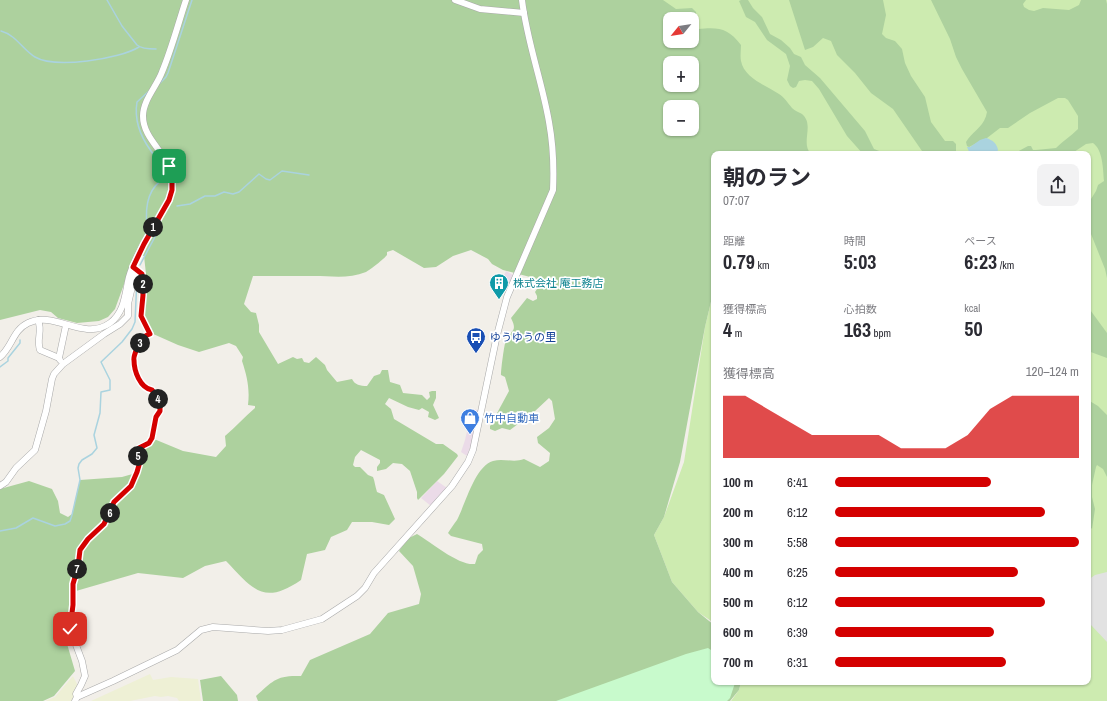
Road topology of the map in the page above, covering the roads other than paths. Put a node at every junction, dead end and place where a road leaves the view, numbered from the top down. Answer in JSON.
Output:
{"nodes":[{"id":1,"x":186,"y":0,"type":"edge"},
{"id":2,"x":456,"y":0,"type":"edge"},
{"id":3,"x":522,"y":0,"type":"edge"},
{"id":4,"x":524,"y":13,"type":"junction"},
{"id":5,"x":134,"y":268,"type":"junction"},
{"id":6,"x":38,"y":320,"type":"junction"},
{"id":7,"x":66,"y":325,"type":"junction"},
{"id":8,"x":0,"y":357,"type":"edge"},
{"id":9,"x":59,"y":358,"type":"junction"},
{"id":10,"x":63,"y":364,"type":"junction"},
{"id":11,"x":0,"y":486,"type":"edge"},
{"id":12,"x":76,"y":699,"type":"edge"}],
"edges":[{"from":1,"to":5,"type":"street"},
{"from":2,"to":4,"type":"street"},
{"from":3,"to":4,"type":"street"},
{"from":4,"to":12,"type":"street"},
{"from":5,"to":7,"type":"street"},
{"from":5,"to":10,"type":"street"},
{"from":5,"to":12,"type":"street"},
{"from":6,"to":7,"type":"street"},
{"from":6,"to":8,"type":"street"},
{"from":6,"to":9,"type":"street"},
{"from":7,"to":9,"type":"street"},
{"from":9,"to":10,"type":"street"},
{"from":10,"to":11,"type":"street"}]}
